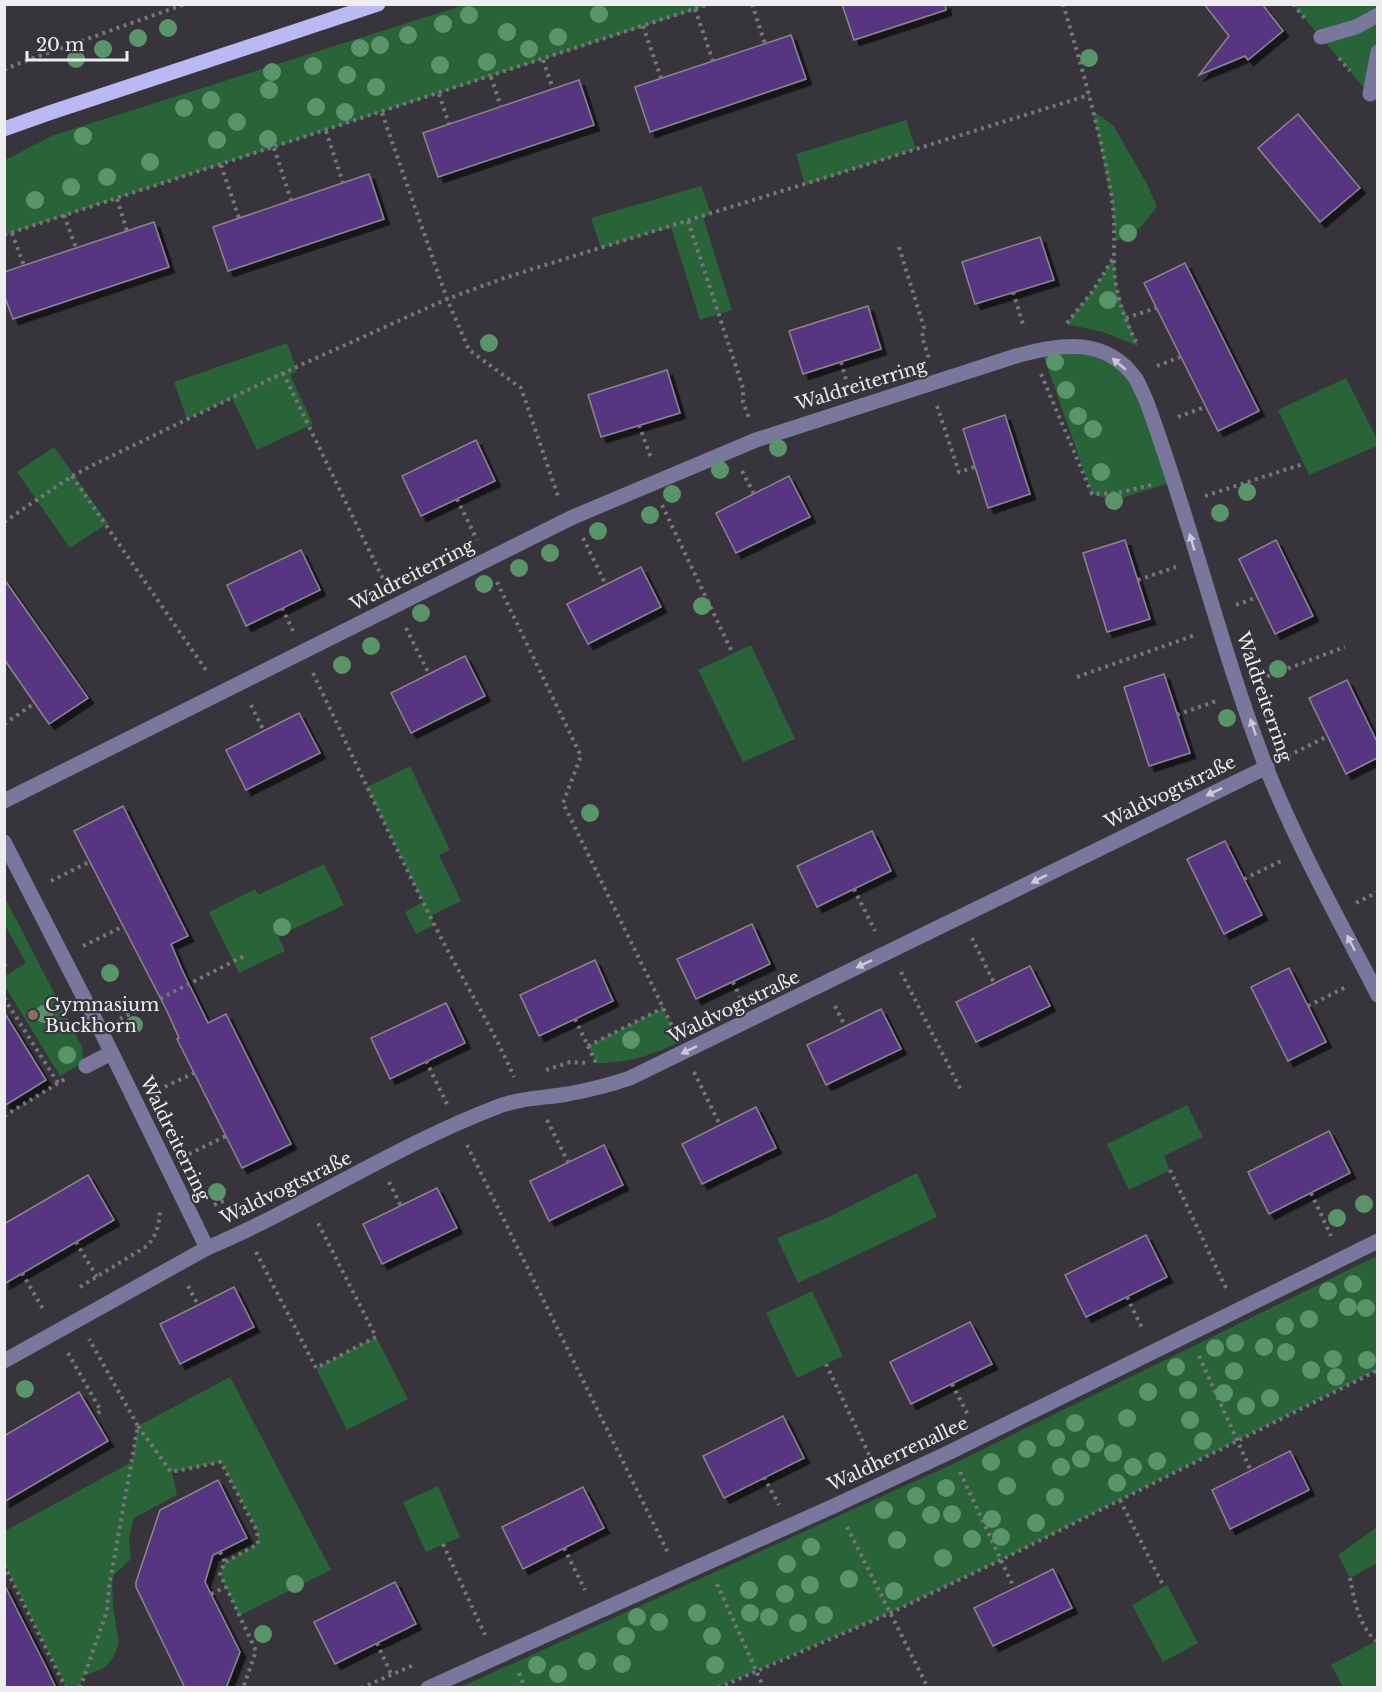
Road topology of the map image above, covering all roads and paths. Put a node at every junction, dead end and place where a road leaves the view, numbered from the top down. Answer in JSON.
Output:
{"nodes":[{"id":1,"x":185,"y":4,"type":"edge"},
{"id":2,"x":378,"y":4,"type":"edge"},
{"id":3,"x":709,"y":4,"type":"edge"},
{"id":4,"x":752,"y":4,"type":"edge"},
{"id":5,"x":1063,"y":4,"type":"edge"},
{"id":6,"x":168,"y":7,"type":"edge"},
{"id":7,"x":695,"y":9,"type":"junction"},
{"id":8,"x":1377,"y":15,"type":"edge"},
{"id":9,"x":643,"y":26,"type":"junction"},
{"id":10,"x":1321,"y":37,"type":"dead end"},
{"id":11,"x":765,"y":44,"type":"dead end"},
{"id":12,"x":1377,"y":52,"type":"edge"},
{"id":13,"x":543,"y":60,"type":"junction"},
{"id":14,"x":713,"y":61,"type":"dead end"},
{"id":15,"x":4,"y":70,"type":"edge"},
{"id":16,"x":491,"y":77,"type":"junction"},
{"id":17,"x":661,"y":78,"type":"dead end"},
{"id":18,"x":553,"y":89,"type":"dead end"},
{"id":19,"x":439,"y":94,"type":"junction"},
{"id":20,"x":1370,"y":94,"type":"dead end"},
{"id":21,"x":1089,"y":95,"type":"junction"},
{"id":22,"x":501,"y":107,"type":"dead end"},
{"id":23,"x":382,"y":113,"type":"junction"},
{"id":24,"x":449,"y":124,"type":"dead end"},
{"id":25,"x":4,"y":129,"type":"edge"},
{"id":26,"x":326,"y":131,"type":"junction"},
{"id":27,"x":273,"y":148,"type":"junction"},
{"id":28,"x":221,"y":165,"type":"junction"},
{"id":29,"x":344,"y":183,"type":"dead end"},
{"id":30,"x":117,"y":199,"type":"junction"},
{"id":31,"x":291,"y":201,"type":"dead end"},
{"id":32,"x":64,"y":215,"type":"junction"},
{"id":33,"x":239,"y":218,"type":"dead end"},
{"id":34,"x":688,"y":221,"type":"junction"},
{"id":35,"x":128,"y":231,"type":"dead end"},
{"id":36,"x":12,"y":232,"type":"junction"},
{"id":37,"x":4,"y":235,"type":"edge"},
{"id":38,"x":899,"y":247,"type":"dead end"},
{"id":39,"x":76,"y":248,"type":"dead end"},
{"id":40,"x":24,"y":266,"type":"dead end"},
{"id":41,"x":1013,"y":292,"type":"dead end"},
{"id":42,"x":447,"y":299,"type":"junction"},
{"id":43,"x":1156,"y":308,"type":"dead end"},
{"id":44,"x":1126,"y":318,"type":"junction"},
{"id":45,"x":922,"y":337,"type":"dead end"},
{"id":46,"x":1138,"y":346,"type":"dead end"},
{"id":47,"x":1031,"y":352,"type":"junction"},
{"id":48,"x":1180,"y":357,"type":"dead end"},
{"id":49,"x":841,"y":362,"type":"dead end"},
{"id":50,"x":1150,"y":368,"type":"dead end"},
{"id":51,"x":283,"y":373,"type":"junction"},
{"id":52,"x":930,"y":384,"type":"junction"},
{"id":53,"x":849,"y":390,"type":"dead end"},
{"id":54,"x":1205,"y":407,"type":"dead end"},
{"id":55,"x":1172,"y":419,"type":"dead end"},
{"id":56,"x":750,"y":423,"type":"dead end"},
{"id":57,"x":639,"y":425,"type":"dead end"},
{"id":58,"x":1303,"y":464,"type":"dead end"},
{"id":59,"x":975,"y":467,"type":"dead end"},
{"id":60,"x":72,"y":476,"type":"junction"},
{"id":61,"x":1172,"y":478,"type":"junction"},
{"id":62,"x":652,"y":482,"type":"junction"},
{"id":63,"x":1199,"y":498,"type":"dead end"},
{"id":64,"x":457,"y":499,"type":"dead end"},
{"id":65,"x":573,"y":517,"type":"junction"},
{"id":66,"x":4,"y":522,"type":"edge"},
{"id":67,"x":673,"y":529,"type":"dead end"},
{"id":68,"x":486,"y":559,"type":"junction"},
{"id":69,"x":606,"y":585,"type":"dead end"},
{"id":70,"x":387,"y":588,"type":"dead end"},
{"id":71,"x":1257,"y":597,"type":"dead end"},
{"id":72,"x":395,"y":605,"type":"junction"},
{"id":73,"x":1232,"y":606,"type":"dead end"},
{"id":74,"x":1219,"y":626,"type":"junction"},
{"id":75,"x":1344,"y":647,"type":"dead end"},
{"id":76,"x":733,"y":654,"type":"dead end"},
{"id":77,"x":429,"y":674,"type":"dead end"},
{"id":78,"x":210,"y":676,"type":"dead end"},
{"id":79,"x":1077,"y":677,"type":"dead end"},
{"id":80,"x":1256,"y":680,"type":"dead end"},
{"id":81,"x":325,"y":698,"type":"dead end"},
{"id":82,"x":34,"y":703,"type":"dead end"},
{"id":83,"x":4,"y":724,"type":"edge"},
{"id":84,"x":1328,"y":736,"type":"dead end"},
{"id":85,"x":1264,"y":760,"type":"junction"},
{"id":86,"x":4,"y":801,"type":"edge"},
{"id":87,"x":4,"y":842,"type":"edge"},
{"id":88,"x":89,"y":862,"type":"dead end"},
{"id":89,"x":48,"y":883,"type":"dead end"},
{"id":90,"x":854,"y":889,"type":"dead end"},
{"id":91,"x":1377,"y":892,"type":"edge"},
{"id":92,"x":1350,"y":906,"type":"dead end"},
{"id":93,"x":962,"y":917,"type":"junction"},
{"id":94,"x":122,"y":927,"type":"dead end"},
{"id":95,"x":79,"y":948,"type":"dead end"},
{"id":96,"x":890,"y":951,"type":"junction"},
{"id":97,"x":244,"y":956,"type":"dead end"},
{"id":98,"x":1368,"y":976,"type":"junction"},
{"id":99,"x":994,"y":983,"type":"dead end"},
{"id":100,"x":1377,"y":995,"type":"edge"},
{"id":101,"x":4,"y":998,"type":"edge"},
{"id":102,"x":146,"y":1005,"type":"dead end"},
{"id":103,"x":1308,"y":1006,"type":"dead end"},
{"id":104,"x":663,"y":1008,"type":"junction"},
{"id":105,"x":575,"y":1019,"type":"dead end"},
{"id":106,"x":588,"y":1046,"type":"junction"},
{"id":107,"x":111,"y":1053,"type":"junction"},
{"id":108,"x":684,"y":1053,"type":"junction"},
{"id":109,"x":426,"y":1061,"type":"dead end"},
{"id":110,"x":596,"y":1063,"type":"junction"},
{"id":111,"x":606,"y":1063,"type":"dead end"},
{"id":112,"x":86,"y":1066,"type":"joint"},
{"id":113,"x":194,"y":1073,"type":"dead end"},
{"id":114,"x":536,"y":1074,"type":"dead end"},
{"id":115,"x":517,"y":1082,"type":"dead end"},
{"id":116,"x":58,"y":1083,"type":"junction"},
{"id":117,"x":962,"y":1092,"type":"dead end"},
{"id":118,"x":152,"y":1093,"type":"dead end"},
{"id":119,"x":537,"y":1097,"type":"junction"},
{"id":120,"x":4,"y":1116,"type":"edge"},
{"id":121,"x":457,"y":1123,"type":"junction"},
{"id":122,"x":720,"y":1125,"type":"dead end"},
{"id":123,"x":226,"y":1136,"type":"dead end"},
{"id":124,"x":183,"y":1157,"type":"dead end"},
{"id":125,"x":568,"y":1162,"type":"dead end"},
{"id":126,"x":1170,"y":1170,"type":"dead end"},
{"id":127,"x":1311,"y":1193,"type":"dead end"},
{"id":128,"x":228,"y":1198,"type":"dead end"},
{"id":129,"x":307,"y":1200,"type":"junction"},
{"id":130,"x":159,"y":1202,"type":"dead end"},
{"id":131,"x":208,"y":1208,"type":"dead end"},
{"id":132,"x":1340,"y":1231,"type":"dead end"},
{"id":133,"x":1331,"y":1236,"type":"junction"},
{"id":134,"x":1321,"y":1241,"type":"dead end"},
{"id":135,"x":1377,"y":1241,"type":"edge"},
{"id":136,"x":76,"y":1242,"type":"dead end"},
{"id":137,"x":253,"y":1246,"type":"dead end"},
{"id":138,"x":207,"y":1248,"type":"junction"},
{"id":139,"x":22,"y":1273,"type":"dead end"},
{"id":140,"x":97,"y":1277,"type":"junction"},
{"id":141,"x":186,"y":1282,"type":"dead end"},
{"id":142,"x":73,"y":1291,"type":"dead end"},
{"id":143,"x":1217,"y":1293,"type":"dead end"},
{"id":144,"x":1127,"y":1297,"type":"dead end"},
{"id":145,"x":50,"y":1305,"type":"dead end"},
{"id":146,"x":198,"y":1305,"type":"dead end"},
{"id":147,"x":43,"y":1309,"type":"junction"},
{"id":148,"x":33,"y":1315,"type":"dead end"},
{"id":149,"x":1152,"y":1325,"type":"dead end"},
{"id":150,"x":1143,"y":1330,"type":"junction"},
{"id":151,"x":1189,"y":1333,"type":"junction"},
{"id":152,"x":1133,"y":1335,"type":"dead end"},
{"id":153,"x":87,"y":1336,"type":"dead end"},
{"id":154,"x":65,"y":1347,"type":"dead end"},
{"id":155,"x":4,"y":1361,"type":"edge"},
{"id":156,"x":826,"y":1364,"type":"dead end"},
{"id":157,"x":1377,"y":1370,"type":"edge"},
{"id":158,"x":952,"y":1384,"type":"dead end"},
{"id":159,"x":978,"y":1411,"type":"dead end"},
{"id":160,"x":93,"y":1416,"type":"dead end"},
{"id":161,"x":968,"y":1416,"type":"junction"},
{"id":162,"x":958,"y":1420,"type":"dead end"},
{"id":163,"x":138,"y":1426,"type":"junction"},
{"id":164,"x":1237,"y":1441,"type":"junction"},
{"id":165,"x":950,"y":1452,"type":"junction"},
{"id":166,"x":882,"y":1456,"type":"dead end"},
{"id":167,"x":872,"y":1461,"type":"junction"},
{"id":168,"x":863,"y":1465,"type":"dead end"},
{"id":169,"x":1251,"y":1471,"type":"dead end"},
{"id":170,"x":764,"y":1477,"type":"dead end"},
{"id":171,"x":1120,"y":1500,"type":"junction"},
{"id":172,"x":788,"y":1501,"type":"dead end"},
{"id":173,"x":778,"y":1505,"type":"junction"},
{"id":174,"x":836,"y":1505,"type":"junction"},
{"id":175,"x":768,"y":1510,"type":"dead end"},
{"id":176,"x":443,"y":1544,"type":"dead end"},
{"id":177,"x":564,"y":1548,"type":"dead end"},
{"id":178,"x":678,"y":1550,"type":"dead end"},
{"id":179,"x":220,"y":1552,"type":"dead end"},
{"id":180,"x":669,"y":1554,"type":"junction"},
{"id":181,"x":658,"y":1558,"type":"dead end"},
{"id":182,"x":1000,"y":1560,"type":"junction"},
{"id":183,"x":225,"y":1562,"type":"junction"},
{"id":184,"x":708,"y":1563,"type":"junction"},
{"id":185,"x":5,"y":1566,"type":"edge"},
{"id":186,"x":1350,"y":1578,"type":"dead end"},
{"id":187,"x":226,"y":1587,"type":"junction"},
{"id":188,"x":1164,"y":1587,"type":"dead end"},
{"id":189,"x":1014,"y":1588,"type":"dead end"},
{"id":190,"x":211,"y":1594,"type":"dead end"},
{"id":191,"x":575,"y":1596,"type":"dead end"},
{"id":192,"x":890,"y":1613,"type":"junction"},
{"id":193,"x":492,"y":1631,"type":"dead end"},
{"id":194,"x":484,"y":1635,"type":"junction"},
{"id":195,"x":474,"y":1639,"type":"dead end"},
{"id":196,"x":1377,"y":1641,"type":"edge"},
{"id":197,"x":377,"y":1643,"type":"dead end"},
{"id":198,"x":423,"y":1661,"type":"dead end"},
{"id":199,"x":53,"y":1663,"type":"junction"},
{"id":200,"x":46,"y":1667,"type":"dead end"},
{"id":201,"x":756,"y":1670,"type":"junction"},
{"id":202,"x":392,"y":1674,"type":"junction"},
{"id":203,"x":66,"y":1688,"type":"edge"},
{"id":204,"x":80,"y":1688,"type":"edge"},
{"id":205,"x":243,"y":1688,"type":"edge"},
{"id":206,"x":361,"y":1688,"type":"edge"},
{"id":207,"x":428,"y":1688,"type":"edge"},
{"id":208,"x":718,"y":1688,"type":"edge"},
{"id":209,"x":764,"y":1688,"type":"edge"},
{"id":210,"x":928,"y":1688,"type":"edge"}],
"edges":[{"from":1,"to":6,"type":"path"},
{"from":2,"to":25,"type":"main road"},
{"from":3,"to":7,"type":"path"},
{"from":4,"to":11,"type":"path"},
{"from":5,"to":21,"type":"path"},
{"from":6,"to":15,"type":"path"},
{"from":7,"to":9,"type":"path"},
{"from":7,"to":14,"type":"path"},
{"from":8,"to":10,"type":"street"},
{"from":9,"to":13,"type":"path"},
{"from":9,"to":17,"type":"path"},
{"from":12,"to":20,"type":"street"},
{"from":13,"to":16,"type":"path"},
{"from":13,"to":18,"type":"path"},
{"from":16,"to":19,"type":"path"},
{"from":16,"to":22,"type":"path"},
{"from":19,"to":23,"type":"path"},
{"from":19,"to":24,"type":"path"},
{"from":21,"to":34,"type":"path"},
{"from":21,"to":44,"type":"path"},
{"from":23,"to":26,"type":"path"},
{"from":23,"to":42,"type":"path"},
{"from":26,"to":27,"type":"path"},
{"from":26,"to":29,"type":"path"},
{"from":27,"to":28,"type":"path"},
{"from":27,"to":31,"type":"path"},
{"from":28,"to":30,"type":"path"},
{"from":28,"to":33,"type":"path"},
{"from":30,"to":32,"type":"path"},
{"from":30,"to":35,"type":"path"},
{"from":32,"to":36,"type":"path"},
{"from":32,"to":39,"type":"path"},
{"from":34,"to":42,"type":"path"},
{"from":34,"to":56,"type":"path"},
{"from":36,"to":37,"type":"path"},
{"from":36,"to":40,"type":"path"},
{"from":38,"to":45,"type":"path"},
{"from":41,"to":47,"type":"path"},
{"from":42,"to":51,"type":"path"},
{"from":42,"to":65,"type":"path"},
{"from":43,"to":44,"type":"path"},
{"from":44,"to":46,"type":"path"},
{"from":47,"to":52,"type":"street","name":"Waldreiterring"},
{"from":61,"to":47,"type":"street","name":"Waldreiterring","one_way":true},
{"from":47,"to":61,"type":"path"},
{"from":48,"to":50,"type":"path"},
{"from":49,"to":53,"type":"path"},
{"from":51,"to":60,"type":"path"},
{"from":51,"to":70,"type":"path"},
{"from":52,"to":59,"type":"path"},
{"from":52,"to":62,"type":"street","name":"Waldreiterring"},
{"from":54,"to":55,"type":"path"},
{"from":57,"to":62,"type":"path"},
{"from":58,"to":63,"type":"path"},
{"from":60,"to":66,"type":"path"},
{"from":60,"to":78,"type":"path"},
{"from":74,"to":61,"type":"street","name":"Waldreiterring","one_way":true},
{"from":62,"to":65,"type":"street","name":"Waldreiterring"},
{"from":64,"to":68,"type":"path"},
{"from":65,"to":68,"type":"street","name":"Waldreiterring"},
{"from":65,"to":69,"type":"path"},
{"from":67,"to":76,"type":"path"},
{"from":68,"to":72,"type":"street","name":"Waldreiterring"},
{"from":68,"to":104,"type":"path"},
{"from":71,"to":73,"type":"path"},
{"from":72,"to":77,"type":"path"},
{"from":72,"to":86,"type":"street","name":"Waldreiterring"},
{"from":74,"to":79,"type":"path"},
{"from":85,"to":74,"type":"street","name":"Waldreiterring","one_way":true},
{"from":75,"to":80,"type":"path"},
{"from":81,"to":115,"type":"path"},
{"from":82,"to":83,"type":"path"},
{"from":84,"to":85,"type":"path"},
{"from":85,"to":93,"type":"street","name":"Waldvogtstraße","one_way":true},
{"from":98,"to":85,"type":"street","name":"Waldreiterring","one_way":true},
{"from":87,"to":107,"type":"street","name":"Waldreiterring"},
{"from":88,"to":89,"type":"path"},
{"from":90,"to":96,"type":"path"},
{"from":91,"to":92,"type":"path"},
{"from":93,"to":96,"type":"street","name":"Waldvogtstraße"},
{"from":93,"to":99,"type":"path"},
{"from":94,"to":95,"type":"path"},
{"from":96,"to":108,"type":"street","name":"Waldvogtstraße","one_way":true},
{"from":96,"to":117,"type":"path"},
{"from":97,"to":102,"type":"path"},
{"from":98,"to":100,"type":"street","name":"Waldreiterring"},
{"from":98,"to":103,"type":"path"},
{"from":101,"to":116,"type":"path"},
{"from":104,"to":106,"type":"path"},
{"from":104,"to":108,"type":"path"},
{"from":105,"to":106,"type":"path"},
{"from":106,"to":110,"type":"path"},
{"from":107,"to":112,"type":"street"},
{"from":107,"to":138,"type":"street","name":"Waldreiterring"},
{"from":108,"to":119,"type":"street","name":"Waldvogtstraße"},
{"from":108,"to":122,"type":"path"},
{"from":109,"to":121,"type":"path"},
{"from":110,"to":111,"type":"path"},
{"from":110,"to":114,"type":"path"},
{"from":112,"to":116,"type":"path"},
{"from":113,"to":118,"type":"path"},
{"from":116,"to":120,"type":"path"},
{"from":119,"to":121,"type":"street","name":"Waldvogtstraße"},
{"from":119,"to":125,"type":"path"},
{"from":121,"to":129,"type":"street","name":"Waldvogtstraße"},
{"from":121,"to":180,"type":"path"},
{"from":123,"to":124,"type":"path"},
{"from":126,"to":143,"type":"path"},
{"from":127,"to":133,"type":"path"},
{"from":128,"to":131,"type":"path"},
{"from":129,"to":137,"type":"path"},
{"from":129,"to":138,"type":"street","name":"Waldvogtstraße"},
{"from":130,"to":140,"type":"path"},
{"from":132,"to":133,"type":"path"},
{"from":133,"to":134,"type":"path"},
{"from":135,"to":151,"type":"street","name":"Waldherrenallee"},
{"from":136,"to":140,"type":"path"},
{"from":138,"to":155,"type":"street"},
{"from":139,"to":147,"type":"path"},
{"from":140,"to":142,"type":"path"},
{"from":141,"to":146,"type":"path"},
{"from":144,"to":150,"type":"path"},
{"from":145,"to":147,"type":"path"},
{"from":147,"to":148,"type":"path"},
{"from":149,"to":150,"type":"path"},
{"from":150,"to":152,"type":"path"},
{"from":151,"to":164,"type":"path"},
{"from":151,"to":165,"type":"street","name":"Waldherrenallee"},
{"from":153,"to":163,"type":"path"},
{"from":154,"to":160,"type":"path"},
{"from":156,"to":167,"type":"path"},
{"from":157,"to":164,"type":"path"},
{"from":158,"to":161,"type":"path"},
{"from":159,"to":161,"type":"path"},
{"from":161,"to":162,"type":"path"},
{"from":163,"to":183,"type":"path"},
{"from":163,"to":204,"type":"path"},
{"from":164,"to":169,"type":"path"},
{"from":164,"to":171,"type":"path"},
{"from":165,"to":174,"type":"street","name":"Waldherrenallee"},
{"from":165,"to":182,"type":"path"},
{"from":166,"to":167,"type":"path"},
{"from":167,"to":168,"type":"path"},
{"from":170,"to":173,"type":"path"},
{"from":171,"to":182,"type":"path"},
{"from":171,"to":188,"type":"path"},
{"from":172,"to":173,"type":"path"},
{"from":173,"to":175,"type":"path"},
{"from":174,"to":184,"type":"street","name":"Waldherrenallee"},
{"from":174,"to":192,"type":"path"},
{"from":176,"to":194,"type":"path"},
{"from":177,"to":191,"type":"path"},
{"from":178,"to":180,"type":"path"},
{"from":179,"to":183,"type":"path"},
{"from":180,"to":181,"type":"path"},
{"from":182,"to":189,"type":"path"},
{"from":182,"to":192,"type":"path"},
{"from":183,"to":187,"type":"path"},
{"from":184,"to":201,"type":"path"},
{"from":184,"to":207,"type":"street","name":"Waldherrenallee"},
{"from":185,"to":199,"type":"path"},
{"from":186,"to":196,"type":"path"},
{"from":187,"to":190,"type":"path"},
{"from":187,"to":205,"type":"path"},
{"from":192,"to":201,"type":"path"},
{"from":192,"to":210,"type":"path"},
{"from":193,"to":194,"type":"path"},
{"from":194,"to":195,"type":"path"},
{"from":197,"to":202,"type":"path"},
{"from":198,"to":202,"type":"path"},
{"from":199,"to":200,"type":"path"},
{"from":199,"to":203,"type":"path"},
{"from":201,"to":208,"type":"path"},
{"from":201,"to":209,"type":"path"},
{"from":202,"to":206,"type":"path"}]}
